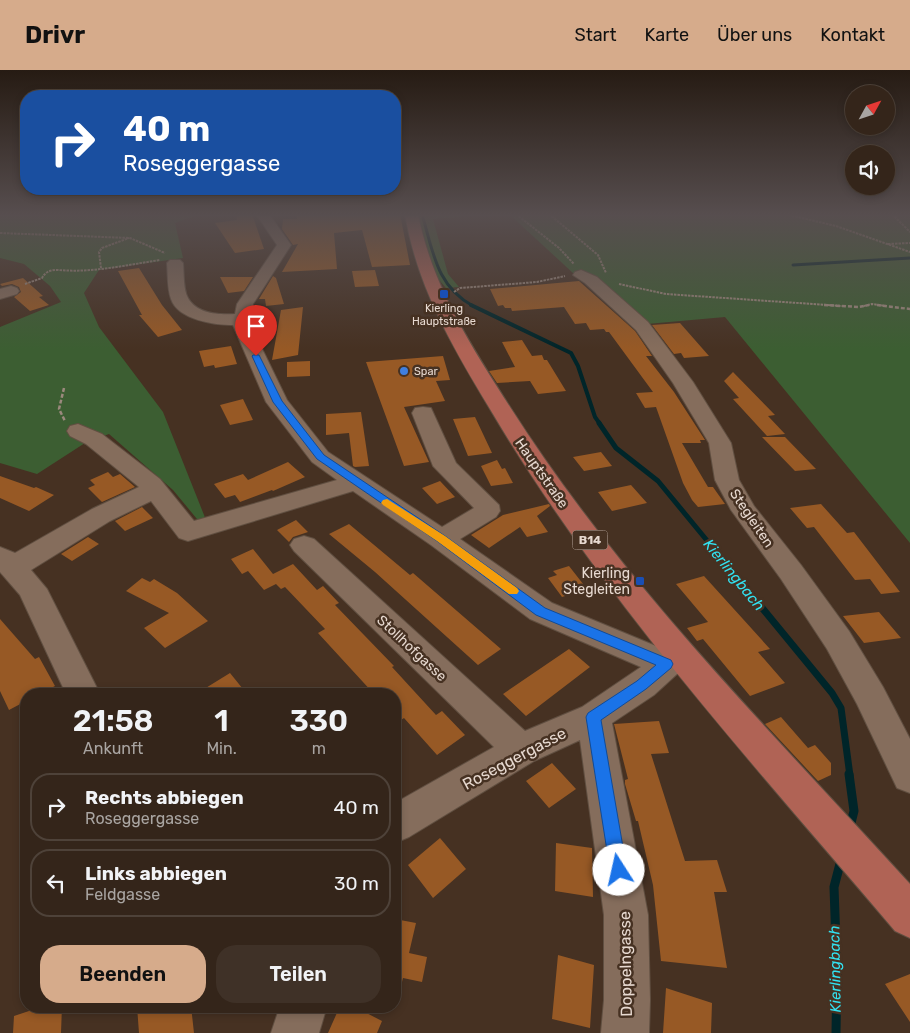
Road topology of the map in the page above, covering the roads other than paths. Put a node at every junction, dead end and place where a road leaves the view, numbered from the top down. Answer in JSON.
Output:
{"nodes":[{"id":1,"x":168,"y":259,"type":"road end"},
{"id":2,"x":275,"y":259,"type":"edge"},
{"id":3,"x":422,"y":259,"type":"edge"},
{"id":4,"x":581,"y":275,"type":"road end"},
{"id":5,"x":242,"y":319,"type":"junction"},
{"id":6,"x":423,"y":413,"type":"dead end"},
{"id":7,"x":78,"y":430,"type":"road end"},
{"id":8,"x":356,"y":482,"type":"junction"},
{"id":9,"x":155,"y":489,"type":"junction"},
{"id":10,"x":441,"y":539,"type":"junction"},
{"id":11,"x":304,"y":545,"type":"dead end"},
{"id":12,"x":6,"y":563,"type":"edge"},
{"id":13,"x":675,"y":662,"type":"junction"},
{"id":14,"x":80,"y":688,"type":"edge"},
{"id":15,"x":594,"y":717,"type":"junction"},
{"id":16,"x":521,"y":750,"type":"junction"},
{"id":17,"x":910,"y":776,"type":"edge"},
{"id":18,"x":401,"y":820,"type":"edge"},
{"id":19,"x":910,"y":916,"type":"edge"},
{"id":20,"x":302,"y":1013,"type":"edge"},
{"id":21,"x":296,"y":1033,"type":"edge"},
{"id":22,"x":625,"y":1033,"type":"edge"}],
"edges":[{"from":1,"to":5,"type":"street"},
{"from":2,"to":5,"type":"street"},
{"from":3,"to":13,"type":"main road","name":"Hauptstraße","number":"B14"},
{"from":4,"to":17,"type":"street","name":"Stegleiten"},
{"from":5,"to":8,"type":"street"},
{"from":6,"to":10,"type":"street"},
{"from":7,"to":9,"type":"street"},
{"from":8,"to":9,"type":"street"},
{"from":8,"to":10,"type":"street"},
{"from":9,"to":12,"type":"street"},
{"from":10,"to":13,"type":"street"},
{"from":11,"to":16,"type":"street","name":"Stollhofgasse"},
{"from":12,"to":14,"type":"street"},
{"from":13,"to":15,"type":"street","name":"Roseggergasse"},
{"from":13,"to":19,"type":"main road","name":"Hauptstraße","number":"B14"},
{"from":15,"to":16,"type":"street","name":"Roseggergasse"},
{"from":15,"to":22,"type":"street","name":"Doppelngasse"},
{"from":16,"to":18,"type":"street","name":"Roseggergasse"},
{"from":20,"to":21,"type":"street"}]}
